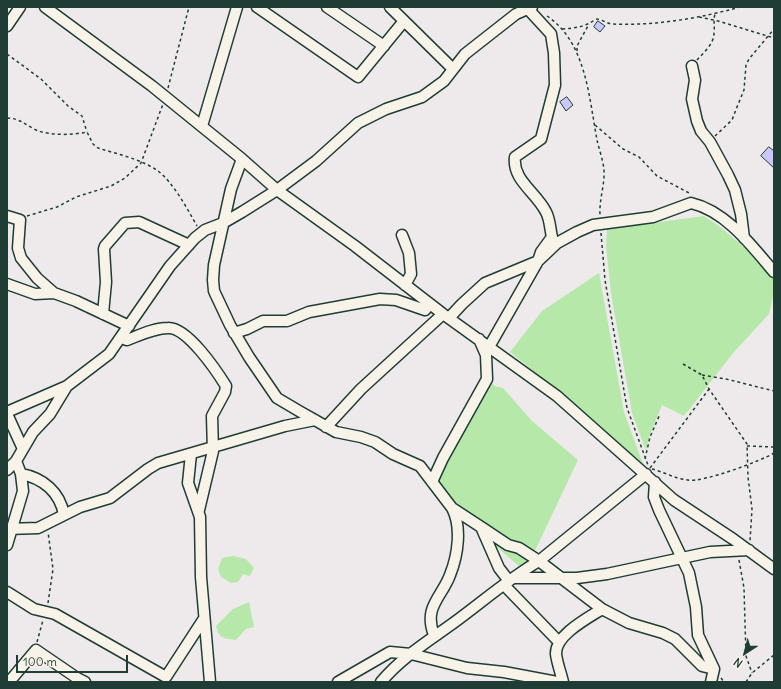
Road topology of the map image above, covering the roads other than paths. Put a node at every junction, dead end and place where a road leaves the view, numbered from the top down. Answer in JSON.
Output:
{"nodes":[{"id":1,"x":20,"y":7,"type":"edge"},
{"id":2,"x":45,"y":7,"type":"edge"},
{"id":3,"x":237,"y":7,"type":"edge"},
{"id":4,"x":258,"y":7,"type":"edge"},
{"id":5,"x":326,"y":7,"type":"edge"},
{"id":6,"x":390,"y":7,"type":"edge"},
{"id":7,"x":530,"y":8,"type":"edge"},
{"id":8,"x":404,"y":21,"type":"junction"},
{"id":9,"x":7,"y":26,"type":"edge"},
{"id":10,"x":384,"y":46,"type":"junction"},
{"id":11,"x":692,"y":66,"type":"road end"},
{"id":12,"x":453,"y":69,"type":"junction"},
{"id":13,"x":202,"y":126,"type":"junction"},
{"id":14,"x":242,"y":159,"type":"junction"},
{"id":15,"x":278,"y":190,"type":"junction"},
{"id":16,"x":7,"y":216,"type":"edge"},
{"id":17,"x":223,"y":223,"type":"junction"},
{"id":18,"x":402,"y":235,"type":"dead end"},
{"id":19,"x":744,"y":238,"type":"junction"},
{"id":20,"x":189,"y":245,"type":"junction"},
{"id":21,"x":538,"y":261,"type":"junction"},
{"id":22,"x":774,"y":272,"type":"edge"},
{"id":23,"x":7,"y":284,"type":"edge"},
{"id":24,"x":405,"y":285,"type":"junction"},
{"id":25,"x":54,"y":293,"type":"junction"},
{"id":26,"x":430,"y":304,"type":"junction"},
{"id":27,"x":104,"y":314,"type":"junction"},
{"id":28,"x":446,"y":316,"type":"junction"},
{"id":29,"x":129,"y":326,"type":"junction"},
{"id":30,"x":234,"y":333,"type":"junction"},
{"id":31,"x":121,"y":338,"type":"junction"},
{"id":32,"x":479,"y":339,"type":"junction"},
{"id":33,"x":489,"y":347,"type":"junction"},
{"id":34,"x":67,"y":386,"type":"junction"},
{"id":35,"x":7,"y":413,"type":"edge"},
{"id":36,"x":314,"y":420,"type":"junction"},
{"id":37,"x":326,"y":427,"type":"junction"},
{"id":38,"x":214,"y":446,"type":"junction"},
{"id":39,"x":23,"y":449,"type":"junction"},
{"id":40,"x":191,"y":454,"type":"junction"},
{"id":41,"x":16,"y":461,"type":"junction"},
{"id":42,"x":7,"y":470,"type":"edge"},
{"id":43,"x":648,"y":471,"type":"junction"},
{"id":44,"x":21,"y":474,"type":"junction"},
{"id":45,"x":432,"y":482,"type":"junction"},
{"id":46,"x":655,"y":482,"type":"junction"},
{"id":47,"x":452,"y":508,"type":"junction"},
{"id":48,"x":199,"y":510,"type":"junction"},
{"id":49,"x":64,"y":515,"type":"junction"},
{"id":50,"x":481,"y":527,"type":"junction"},
{"id":51,"x":9,"y":529,"type":"edge"},
{"id":52,"x":7,"y":545,"type":"edge"},
{"id":53,"x":749,"y":550,"type":"junction"},
{"id":54,"x":682,"y":558,"type":"junction"},
{"id":55,"x":540,"y":561,"type":"junction"},
{"id":56,"x":774,"y":569,"type":"edge"},
{"id":57,"x":563,"y":578,"type":"junction"},
{"id":58,"x":509,"y":582,"type":"junction"},
{"id":59,"x":7,"y":592,"type":"edge"},
{"id":60,"x":602,"y":609,"type":"junction"},
{"id":61,"x":203,"y":620,"type":"junction"},
{"id":62,"x":434,"y":635,"type":"junction"},
{"id":63,"x":559,"y":642,"type":"junction"},
{"id":64,"x":411,"y":654,"type":"junction"},
{"id":65,"x":714,"y":669,"type":"junction"},
{"id":66,"x":164,"y":680,"type":"edge"},
{"id":67,"x":9,"y":682,"type":"edge"},
{"id":68,"x":85,"y":682,"type":"edge"},
{"id":69,"x":210,"y":682,"type":"edge"},
{"id":70,"x":338,"y":682,"type":"edge"},
{"id":71,"x":381,"y":682,"type":"edge"},
{"id":72,"x":557,"y":682,"type":"edge"},
{"id":73,"x":563,"y":682,"type":"edge"},
{"id":74,"x":711,"y":682,"type":"edge"}],
"edges":[{"from":1,"to":9,"type":"street"},
{"from":2,"to":13,"type":"street"},
{"from":3,"to":13,"type":"street"},
{"from":4,"to":10,"type":"street"},
{"from":5,"to":10,"type":"street"},
{"from":6,"to":8,"type":"street"},
{"from":7,"to":12,"type":"street"},
{"from":7,"to":21,"type":"street"},
{"from":8,"to":10,"type":"street"},
{"from":8,"to":12,"type":"street"},
{"from":11,"to":19,"type":"street"},
{"from":12,"to":15,"type":"street"},
{"from":13,"to":14,"type":"street"},
{"from":14,"to":15,"type":"street"},
{"from":14,"to":17,"type":"street"},
{"from":15,"to":17,"type":"street"},
{"from":15,"to":24,"type":"street"},
{"from":16,"to":25,"type":"street"},
{"from":17,"to":20,"type":"street"},
{"from":17,"to":30,"type":"street"},
{"from":18,"to":24,"type":"street"},
{"from":19,"to":21,"type":"street"},
{"from":19,"to":22,"type":"street"},
{"from":20,"to":27,"type":"street"},
{"from":20,"to":29,"type":"street"},
{"from":21,"to":28,"type":"street"},
{"from":21,"to":33,"type":"street"},
{"from":23,"to":25,"type":"street"},
{"from":24,"to":26,"type":"street"},
{"from":25,"to":27,"type":"street"},
{"from":26,"to":28,"type":"street"},
{"from":26,"to":30,"type":"street"},
{"from":27,"to":29,"type":"street"},
{"from":28,"to":32,"type":"street"},
{"from":28,"to":37,"type":"street"},
{"from":29,"to":31,"type":"street"},
{"from":30,"to":36,"type":"street"},
{"from":31,"to":34,"type":"street"},
{"from":31,"to":38,"type":"street"},
{"from":32,"to":33,"type":"street"},
{"from":32,"to":45,"type":"street"},
{"from":33,"to":43,"type":"street"},
{"from":34,"to":35,"type":"street"},
{"from":34,"to":39,"type":"street"},
{"from":35,"to":39,"type":"street"},
{"from":36,"to":37,"type":"street"},
{"from":36,"to":38,"type":"street"},
{"from":37,"to":45,"type":"street"},
{"from":38,"to":40,"type":"street"},
{"from":38,"to":48,"type":"street"},
{"from":39,"to":41,"type":"street"},
{"from":40,"to":48,"type":"street"},
{"from":40,"to":49,"type":"street"},
{"from":41,"to":42,"type":"street"},
{"from":41,"to":44,"type":"street"},
{"from":43,"to":46,"type":"street"},
{"from":43,"to":55,"type":"street"},
{"from":44,"to":49,"type":"street"},
{"from":44,"to":51,"type":"street"},
{"from":45,"to":47,"type":"street"},
{"from":46,"to":53,"type":"street"},
{"from":46,"to":54,"type":"street"},
{"from":47,"to":50,"type":"street"},
{"from":47,"to":62,"type":"street"},
{"from":48,"to":61,"type":"street"},
{"from":49,"to":51,"type":"street"},
{"from":50,"to":55,"type":"street"},
{"from":50,"to":58,"type":"street"},
{"from":51,"to":52,"type":"street"},
{"from":53,"to":54,"type":"street"},
{"from":53,"to":56,"type":"street"},
{"from":54,"to":57,"type":"street"},
{"from":54,"to":65,"type":"street"},
{"from":55,"to":57,"type":"street"},
{"from":55,"to":58,"type":"street"},
{"from":57,"to":58,"type":"street"},
{"from":57,"to":60,"type":"street"},
{"from":58,"to":62,"type":"street"},
{"from":58,"to":63,"type":"street"},
{"from":59,"to":66,"type":"street"},
{"from":60,"to":63,"type":"street"},
{"from":60,"to":65,"type":"street"},
{"from":61,"to":66,"type":"street"},
{"from":61,"to":69,"type":"street"},
{"from":62,"to":64,"type":"street"},
{"from":63,"to":73,"type":"street"},
{"from":64,"to":70,"type":"street"},
{"from":64,"to":71,"type":"street"},
{"from":64,"to":72,"type":"street"},
{"from":65,"to":74,"type":"street"},
{"from":67,"to":68,"type":"street"}]}
